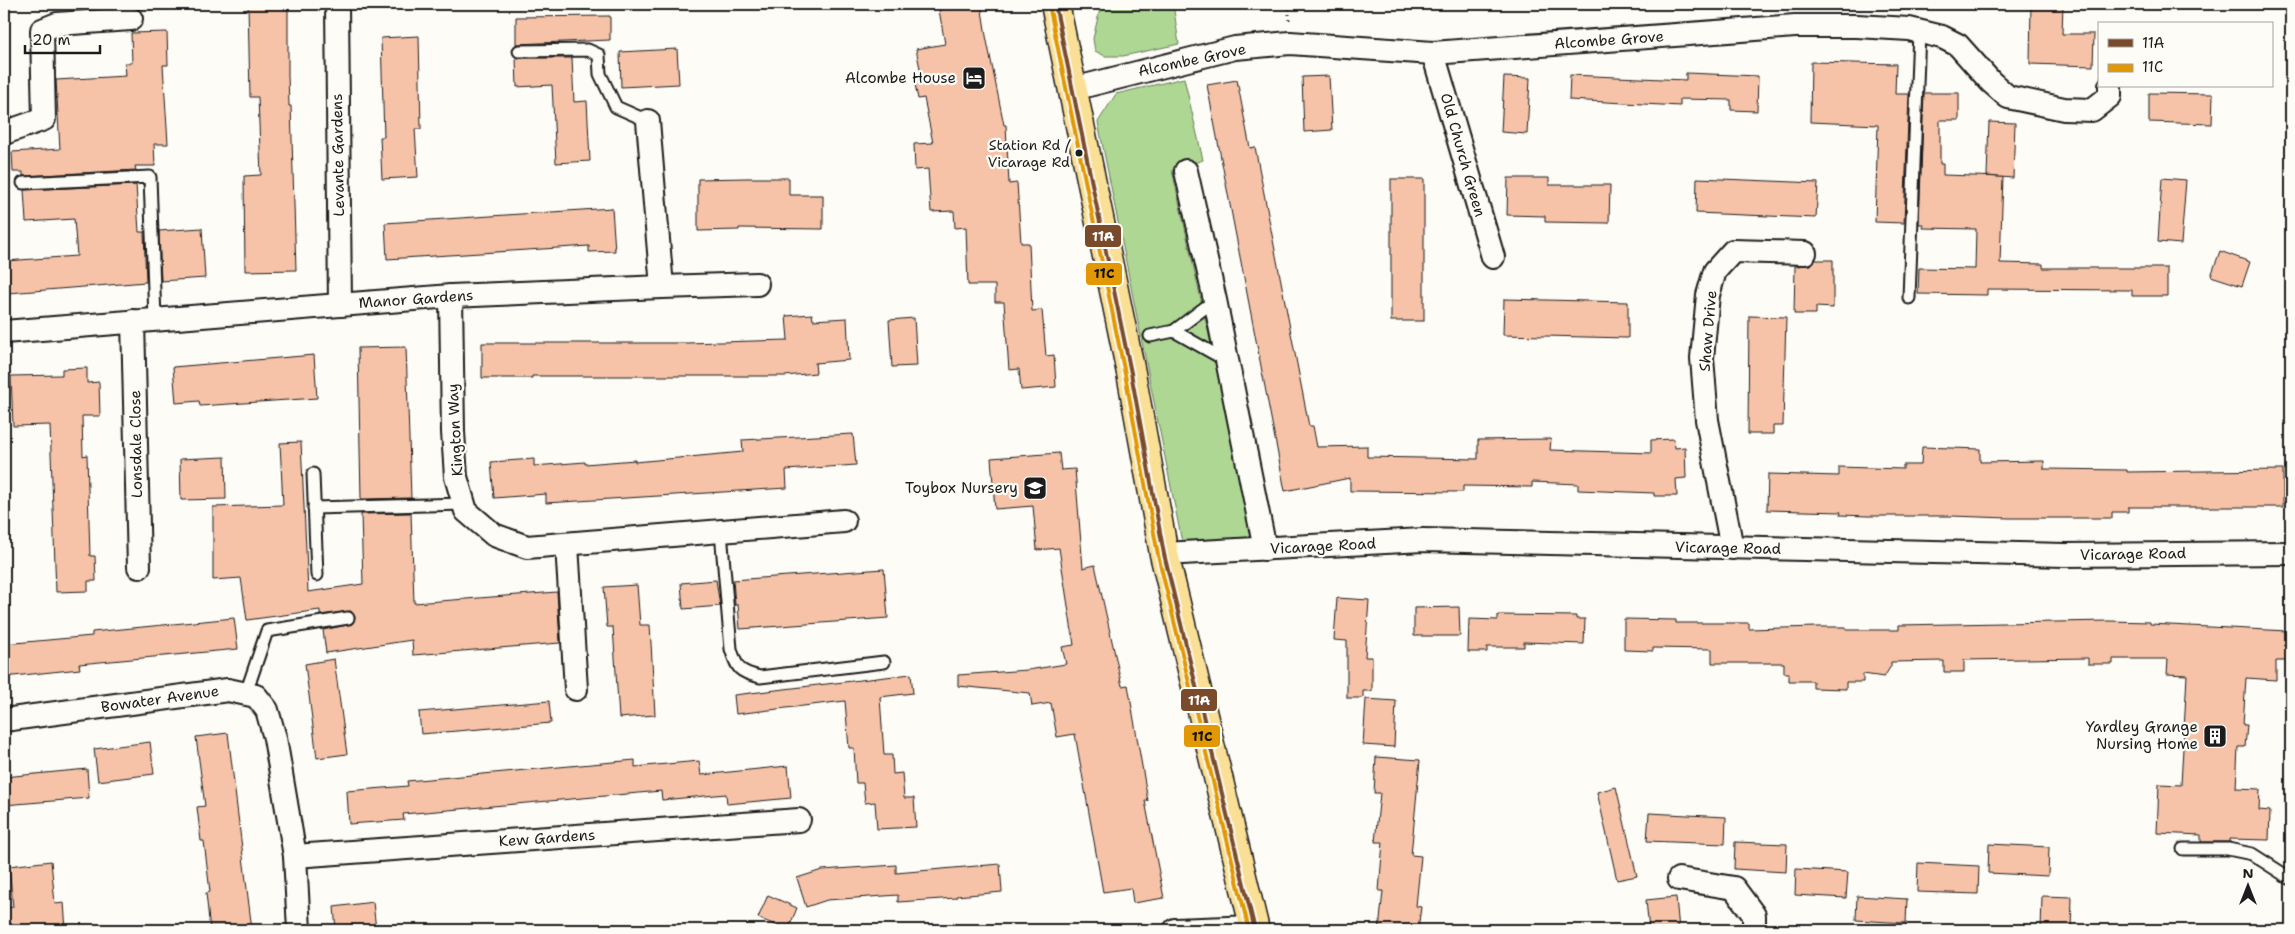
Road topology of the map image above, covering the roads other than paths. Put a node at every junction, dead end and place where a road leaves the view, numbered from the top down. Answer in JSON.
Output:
{"nodes":[{"id":1,"x":337,"y":4,"type":"edge"},
{"id":2,"x":1059,"y":6,"type":"edge"},
{"id":3,"x":131,"y":19,"type":"dead end"},
{"id":4,"x":1920,"y":31,"type":"junction"},
{"id":5,"x":519,"y":51,"type":"dead end"},
{"id":6,"x":1433,"y":53,"type":"junction"},
{"id":7,"x":2110,"y":88,"type":"edge"},
{"id":8,"x":1073,"y":89,"type":"junction"},
{"id":9,"x":648,"y":121,"type":"joint"},
{"id":10,"x":4,"y":134,"type":"edge"},
{"id":11,"x":1186,"y":171,"type":"dead end"},
{"id":12,"x":23,"y":183,"type":"dead end"},
{"id":13,"x":1804,"y":253,"type":"dead end"},
{"id":14,"x":1493,"y":257,"type":"dead end"},
{"id":15,"x":757,"y":284,"type":"dead end"},
{"id":16,"x":662,"y":287,"type":"junction"},
{"id":17,"x":451,"y":296,"type":"junction"},
{"id":18,"x":1909,"y":298,"type":"dead end"},
{"id":19,"x":1215,"y":300,"type":"junction"},
{"id":20,"x":340,"y":305,"type":"junction"},
{"id":21,"x":156,"y":318,"type":"junction"},
{"id":22,"x":133,"y":321,"type":"junction"},
{"id":23,"x":1174,"y":331,"type":"junction"},
{"id":24,"x":4,"y":332,"type":"edge"},
{"id":25,"x":1150,"y":336,"type":"dead end"},
{"id":26,"x":1227,"y":361,"type":"junction"},
{"id":27,"x":313,"y":474,"type":"dead end"},
{"id":28,"x":464,"y":504,"type":"junction"},
{"id":29,"x":314,"y":508,"type":"junction"},
{"id":30,"x":844,"y":521,"type":"dead end"},
{"id":31,"x":721,"y":532,"type":"junction"},
{"id":32,"x":567,"y":545,"type":"junction"},
{"id":33,"x":1732,"y":548,"type":"junction"},
{"id":34,"x":1265,"y":549,"type":"junction"},
{"id":35,"x":2291,"y":553,"type":"edge"},
{"id":36,"x":1164,"y":554,"type":"junction"},
{"id":37,"x":139,"y":566,"type":"dead end"},
{"id":38,"x":317,"y":575,"type":"dead end"},
{"id":39,"x":348,"y":618,"type":"dead end"},
{"id":40,"x":884,"y":662,"type":"dead end"},
{"id":41,"x":576,"y":689,"type":"dead end"},
{"id":42,"x":246,"y":693,"type":"junction"},
{"id":43,"x":4,"y":720,"type":"edge"},
{"id":44,"x":799,"y":820,"type":"dead end"},
{"id":45,"x":2183,"y":848,"type":"dead end"},
{"id":46,"x":295,"y":856,"type":"junction"},
{"id":47,"x":1679,"y":879,"type":"dead end"},
{"id":48,"x":2291,"y":879,"type":"edge"},
{"id":49,"x":1254,"y":929,"type":"edge"},
{"id":50,"x":299,"y":930,"type":"edge"},
{"id":51,"x":1175,"y":930,"type":"edge"},
{"id":52,"x":1754,"y":930,"type":"edge"}],
"edges":[{"from":1,"to":20,"type":"street","name":"Levante Gardens"},
{"from":2,"to":8,"type":"main road"},
{"from":3,"to":10,"type":"street"},
{"from":4,"to":6,"type":"street","name":"Alcombe Grove"},
{"from":4,"to":7,"type":"street","name":"Alcombe Grove"},
{"from":4,"to":18,"type":"lane"},
{"from":5,"to":9,"type":"lane"},
{"from":6,"to":8,"type":"street","name":"Alcombe Grove"},
{"from":6,"to":14,"type":"street","name":"Old Church Green"},
{"from":8,"to":36,"type":"main road"},
{"from":9,"to":16,"type":"street"},
{"from":11,"to":19,"type":"street"},
{"from":12,"to":21,"type":"lane"},
{"from":13,"to":33,"type":"street","name":"Shaw Drive"},
{"from":15,"to":16,"type":"street","name":"Manor Gardens"},
{"from":16,"to":17,"type":"street","name":"Manor Gardens"},
{"from":17,"to":20,"type":"street","name":"Manor Gardens"},
{"from":17,"to":28,"type":"street","name":"Kington Way"},
{"from":19,"to":23,"type":"lane"},
{"from":19,"to":26,"type":"street"},
{"from":20,"to":21,"type":"street","name":"Manor Gardens"},
{"from":21,"to":22,"type":"street","name":"Manor Gardens"},
{"from":22,"to":24,"type":"street","name":"Manor Gardens"},
{"from":22,"to":37,"type":"street","name":"Lonsdale Close"},
{"from":23,"to":25,"type":"lane"},
{"from":23,"to":26,"type":"lane"},
{"from":26,"to":34,"type":"street"},
{"from":27,"to":29,"type":"lane"},
{"from":28,"to":29,"type":"lane"},
{"from":28,"to":32,"type":"street","name":"Kington Way"},
{"from":29,"to":38,"type":"lane"},
{"from":30,"to":31,"type":"street","name":"Kington Way"},
{"from":31,"to":32,"type":"street","name":"Kington Way"},
{"from":31,"to":40,"type":"lane"},
{"from":32,"to":41,"type":"street"},
{"from":33,"to":34,"type":"street","name":"Vicarage Road"},
{"from":33,"to":35,"type":"street","name":"Vicarage Road"},
{"from":34,"to":36,"type":"street","name":"Vicarage Road"},
{"from":36,"to":49,"type":"main road"},
{"from":39,"to":42,"type":"lane"},
{"from":42,"to":43,"type":"street","name":"Bowater Avenue"},
{"from":42,"to":46,"type":"street"},
{"from":44,"to":46,"type":"street","name":"Kew Gardens"},
{"from":45,"to":48,"type":"lane"},
{"from":46,"to":50,"type":"street"},
{"from":47,"to":52,"type":"street"},
{"from":49,"to":51,"type":"street"}]}
